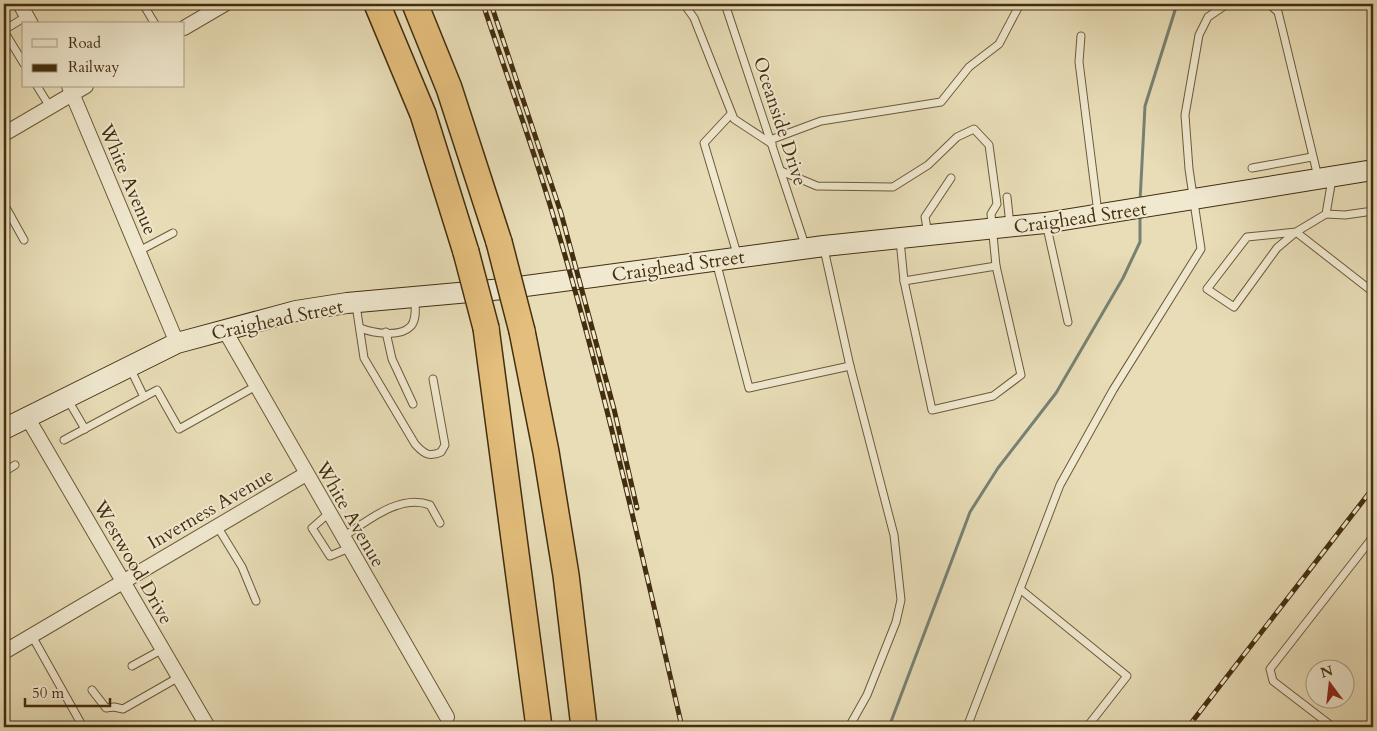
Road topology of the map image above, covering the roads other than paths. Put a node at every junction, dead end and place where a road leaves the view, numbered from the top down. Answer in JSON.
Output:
{"nodes":[{"id":1,"x":20,"y":4,"type":"edge"},
{"id":2,"x":143,"y":4,"type":"edge"},
{"id":3,"x":225,"y":4,"type":"edge"},
{"id":4,"x":377,"y":4,"type":"edge"},
{"id":5,"x":415,"y":4,"type":"edge"},
{"id":6,"x":684,"y":4,"type":"edge"},
{"id":7,"x":725,"y":4,"type":"edge"},
{"id":8,"x":1020,"y":4,"type":"edge"},
{"id":9,"x":1228,"y":4,"type":"edge"},
{"id":10,"x":1269,"y":4,"type":"edge"},
{"id":11,"x":29,"y":20,"type":"edge"},
{"id":12,"x":154,"y":22,"type":"edge"},
{"id":13,"x":22,"y":23,"type":"edge"},
{"id":14,"x":185,"y":27,"type":"edge"},
{"id":15,"x":4,"y":30,"type":"edge"},
{"id":16,"x":1081,"y":36,"type":"dead end"},
{"id":17,"x":22,"y":61,"type":"edge"},
{"id":18,"x":38,"y":88,"type":"edge"},
{"id":19,"x":71,"y":90,"type":"edge"},
{"id":20,"x":50,"y":107,"type":"junction"},
{"id":21,"x":731,"y":114,"type":"junction"},
{"id":22,"x":5,"y":130,"type":"edge"},
{"id":23,"x":771,"y":142,"type":"junction"},
{"id":24,"x":1312,"y":157,"type":"junction"},
{"id":25,"x":1252,"y":168,"type":"dead end"},
{"id":26,"x":1373,"y":170,"type":"edge"},
{"id":27,"x":781,"y":171,"type":"junction"},
{"id":28,"x":951,"y":178,"type":"dead end"},
{"id":29,"x":1326,"y":178,"type":"junction"},
{"id":30,"x":1007,"y":197,"type":"dead end"},
{"id":31,"x":1188,"y":201,"type":"junction"},
{"id":32,"x":4,"y":204,"type":"edge"},
{"id":33,"x":1373,"y":211,"type":"edge"},
{"id":34,"x":1326,"y":214,"type":"junction"},
{"id":35,"x":1103,"y":215,"type":"junction"},
{"id":36,"x":1046,"y":223,"type":"junction"},
{"id":37,"x":1001,"y":229,"type":"junction"},
{"id":38,"x":1296,"y":232,"type":"junction"},
{"id":39,"x":173,"y":233,"type":"dead end"},
{"id":40,"x":928,"y":235,"type":"junction"},
{"id":41,"x":900,"y":238,"type":"junction"},
{"id":42,"x":24,"y":240,"type":"dead end"},
{"id":43,"x":815,"y":247,"type":"junction"},
{"id":44,"x":139,"y":251,"type":"junction"},
{"id":45,"x":738,"y":257,"type":"junction"},
{"id":46,"x":716,"y":260,"type":"junction"},
{"id":47,"x":996,"y":266,"type":"junction"},
{"id":48,"x":904,"y":281,"type":"junction"},
{"id":49,"x":1373,"y":292,"type":"edge"},
{"id":50,"x":414,"y":297,"type":"junction"},
{"id":51,"x":356,"y":302,"type":"junction"},
{"id":52,"x":1068,"y":322,"type":"dead end"},
{"id":53,"x":360,"y":328,"type":"junction"},
{"id":54,"x":224,"y":329,"type":"junction"},
{"id":55,"x":386,"y":332,"type":"junction"},
{"id":56,"x":177,"y":343,"type":"junction"},
{"id":57,"x":129,"y":366,"type":"junction"},
{"id":58,"x":850,"y":366,"type":"junction"},
{"id":59,"x":433,"y":379,"type":"dead end"},
{"id":60,"x":256,"y":386,"type":"junction"},
{"id":61,"x":67,"y":397,"type":"junction"},
{"id":62,"x":144,"y":397,"type":"junction"},
{"id":63,"x":413,"y":404,"type":"dead end"},
{"id":64,"x":27,"y":416,"type":"junction"},
{"id":65,"x":4,"y":429,"type":"edge"},
{"id":66,"x":85,"y":429,"type":"junction"},
{"id":67,"x":64,"y":440,"type":"dead end"},
{"id":68,"x":15,"y":465,"type":"dead end"},
{"id":69,"x":4,"y":472,"type":"edge"},
{"id":70,"x":306,"y":474,"type":"junction"},
{"id":71,"x":329,"y":513,"type":"junction"},
{"id":72,"x":440,"y":523,"type":"dead end"},
{"id":73,"x":217,"y":526,"type":"junction"},
{"id":74,"x":1373,"y":537,"type":"edge"},
{"id":75,"x":346,"y":542,"type":"junction"},
{"id":76,"x":123,"y":580,"type":"junction"},
{"id":77,"x":1020,"y":589,"type":"junction"},
{"id":78,"x":256,"y":601,"type":"dead end"},
{"id":79,"x":32,"y":636,"type":"junction"},
{"id":80,"x":163,"y":649,"type":"junction"},
{"id":81,"x":4,"y":652,"type":"edge"},
{"id":82,"x":132,"y":666,"type":"dead end"},
{"id":83,"x":179,"y":677,"type":"junction"},
{"id":84,"x":92,"y":690,"type":"dead end"},
{"id":85,"x":446,"y":724,"type":"edge"},
{"id":86,"x":84,"y":727,"type":"edge"},
{"id":87,"x":208,"y":727,"type":"edge"},
{"id":88,"x":540,"y":727,"type":"edge"},
{"id":89,"x":584,"y":727,"type":"edge"},
{"id":90,"x":849,"y":727,"type":"edge"},
{"id":91,"x":967,"y":727,"type":"edge"},
{"id":92,"x":1087,"y":727,"type":"edge"},
{"id":93,"x":1333,"y":727,"type":"edge"}],
"edges":[{"from":1,"to":11,"type":"street"},
{"from":2,"to":12,"type":"lane"},
{"from":3,"to":14,"type":"street"},
{"from":4,"to":88,"type":"highway","bridge":true},
{"from":5,"to":89,"type":"highway","bridge":true},
{"from":6,"to":21,"type":"lane"},
{"from":7,"to":23,"type":"lane","name":"Oceanside Drive"},
{"from":8,"to":23,"type":"lane"},
{"from":9,"to":31,"type":"lane"},
{"from":10,"to":24,"type":"lane"},
{"from":13,"to":15,"type":"lane"},
{"from":15,"to":17,"type":"lane"},
{"from":16,"to":35,"type":"lane"},
{"from":18,"to":20,"type":"lane"},
{"from":19,"to":20,"type":"street"},
{"from":19,"to":44,"type":"street","name":"White Avenue"},
{"from":20,"to":22,"type":"street"},
{"from":21,"to":23,"type":"lane"},
{"from":21,"to":45,"type":"lane"},
{"from":23,"to":27,"type":"lane","name":"Oceanside Drive"},
{"from":24,"to":25,"type":"lane"},
{"from":24,"to":29,"type":"lane"},
{"from":26,"to":29,"type":"street","name":"Craighead Street"},
{"from":27,"to":37,"type":"lane"},
{"from":27,"to":43,"type":"lane","name":"Oceanside Drive"},
{"from":28,"to":40,"type":"lane"},
{"from":29,"to":31,"type":"street","name":"Craighead Street"},
{"from":29,"to":34,"type":"lane"},
{"from":30,"to":37,"type":"lane"},
{"from":31,"to":35,"type":"street","name":"Craighead Street"},
{"from":31,"to":77,"type":"lane"},
{"from":32,"to":42,"type":"lane"},
{"from":33,"to":34,"type":"lane"},
{"from":34,"to":38,"type":"lane"},
{"from":35,"to":36,"type":"street","name":"Craighead Street"},
{"from":36,"to":37,"type":"street","name":"Craighead Street"},
{"from":36,"to":52,"type":"lane"},
{"from":37,"to":40,"type":"street","name":"Craighead Street"},
{"from":37,"to":47,"type":"lane"},
{"from":38,"to":38,"type":"lane"},
{"from":38,"to":49,"type":"lane"},
{"from":39,"to":44,"type":"lane"},
{"from":40,"to":41,"type":"street","name":"Craighead Street"},
{"from":41,"to":43,"type":"street","name":"Craighead Street"},
{"from":41,"to":48,"type":"lane"},
{"from":43,"to":45,"type":"street","name":"Craighead Street"},
{"from":43,"to":58,"type":"lane","name":"Oceanside Drive"},
{"from":44,"to":56,"type":"street","name":"White Avenue"},
{"from":45,"to":46,"type":"street","name":"Craighead Street"},
{"from":46,"to":50,"type":"street","name":"Craighead Street"},
{"from":46,"to":58,"type":"lane"},
{"from":47,"to":48,"type":"lane"},
{"from":47,"to":48,"type":"lane"},
{"from":50,"to":51,"type":"street","name":"Craighead Street"},
{"from":50,"to":55,"type":"lane"},
{"from":51,"to":53,"type":"lane"},
{"from":51,"to":54,"type":"street","name":"Craighead Street"},
{"from":53,"to":55,"type":"lane"},
{"from":53,"to":59,"type":"lane"},
{"from":54,"to":56,"type":"street","name":"Craighead Street"},
{"from":54,"to":60,"type":"street","name":"White Avenue"},
{"from":55,"to":63,"type":"lane"},
{"from":56,"to":57,"type":"street","name":"Craighead Street"},
{"from":57,"to":61,"type":"street","name":"Craighead Street"},
{"from":57,"to":62,"type":"lane"},
{"from":58,"to":90,"type":"lane","name":"Oceanside Drive"},
{"from":60,"to":62,"type":"lane"},
{"from":60,"to":70,"type":"street","name":"White Avenue"},
{"from":61,"to":64,"type":"street","name":"Craighead Street"},
{"from":61,"to":66,"type":"lane"},
{"from":62,"to":66,"type":"lane"},
{"from":64,"to":65,"type":"street","name":"Craighead Street"},
{"from":64,"to":76,"type":"street","name":"Westwood Drive"},
{"from":66,"to":67,"type":"lane"},
{"from":68,"to":69,"type":"lane"},
{"from":70,"to":71,"type":"street","name":"White Avenue"},
{"from":70,"to":73,"type":"street","name":"Inverness Avenue"},
{"from":71,"to":75,"type":"street","name":"White Avenue"},
{"from":71,"to":75,"type":"lane"},
{"from":72,"to":75,"type":"lane"},
{"from":73,"to":76,"type":"street","name":"Inverness Avenue"},
{"from":73,"to":78,"type":"lane"},
{"from":74,"to":93,"type":"lane"},
{"from":75,"to":85,"type":"street","name":"White Avenue"},
{"from":76,"to":79,"type":"street","name":"Inverness Avenue"},
{"from":76,"to":80,"type":"street","name":"Westwood Drive"},
{"from":77,"to":91,"type":"lane"},
{"from":77,"to":92,"type":"lane"},
{"from":79,"to":81,"type":"street","name":"Inverness Avenue"},
{"from":79,"to":86,"type":"lane"},
{"from":80,"to":82,"type":"lane"},
{"from":80,"to":83,"type":"street","name":"Westwood Drive"},
{"from":83,"to":84,"type":"lane"},
{"from":83,"to":87,"type":"street","name":"Westwood Drive"}]}
